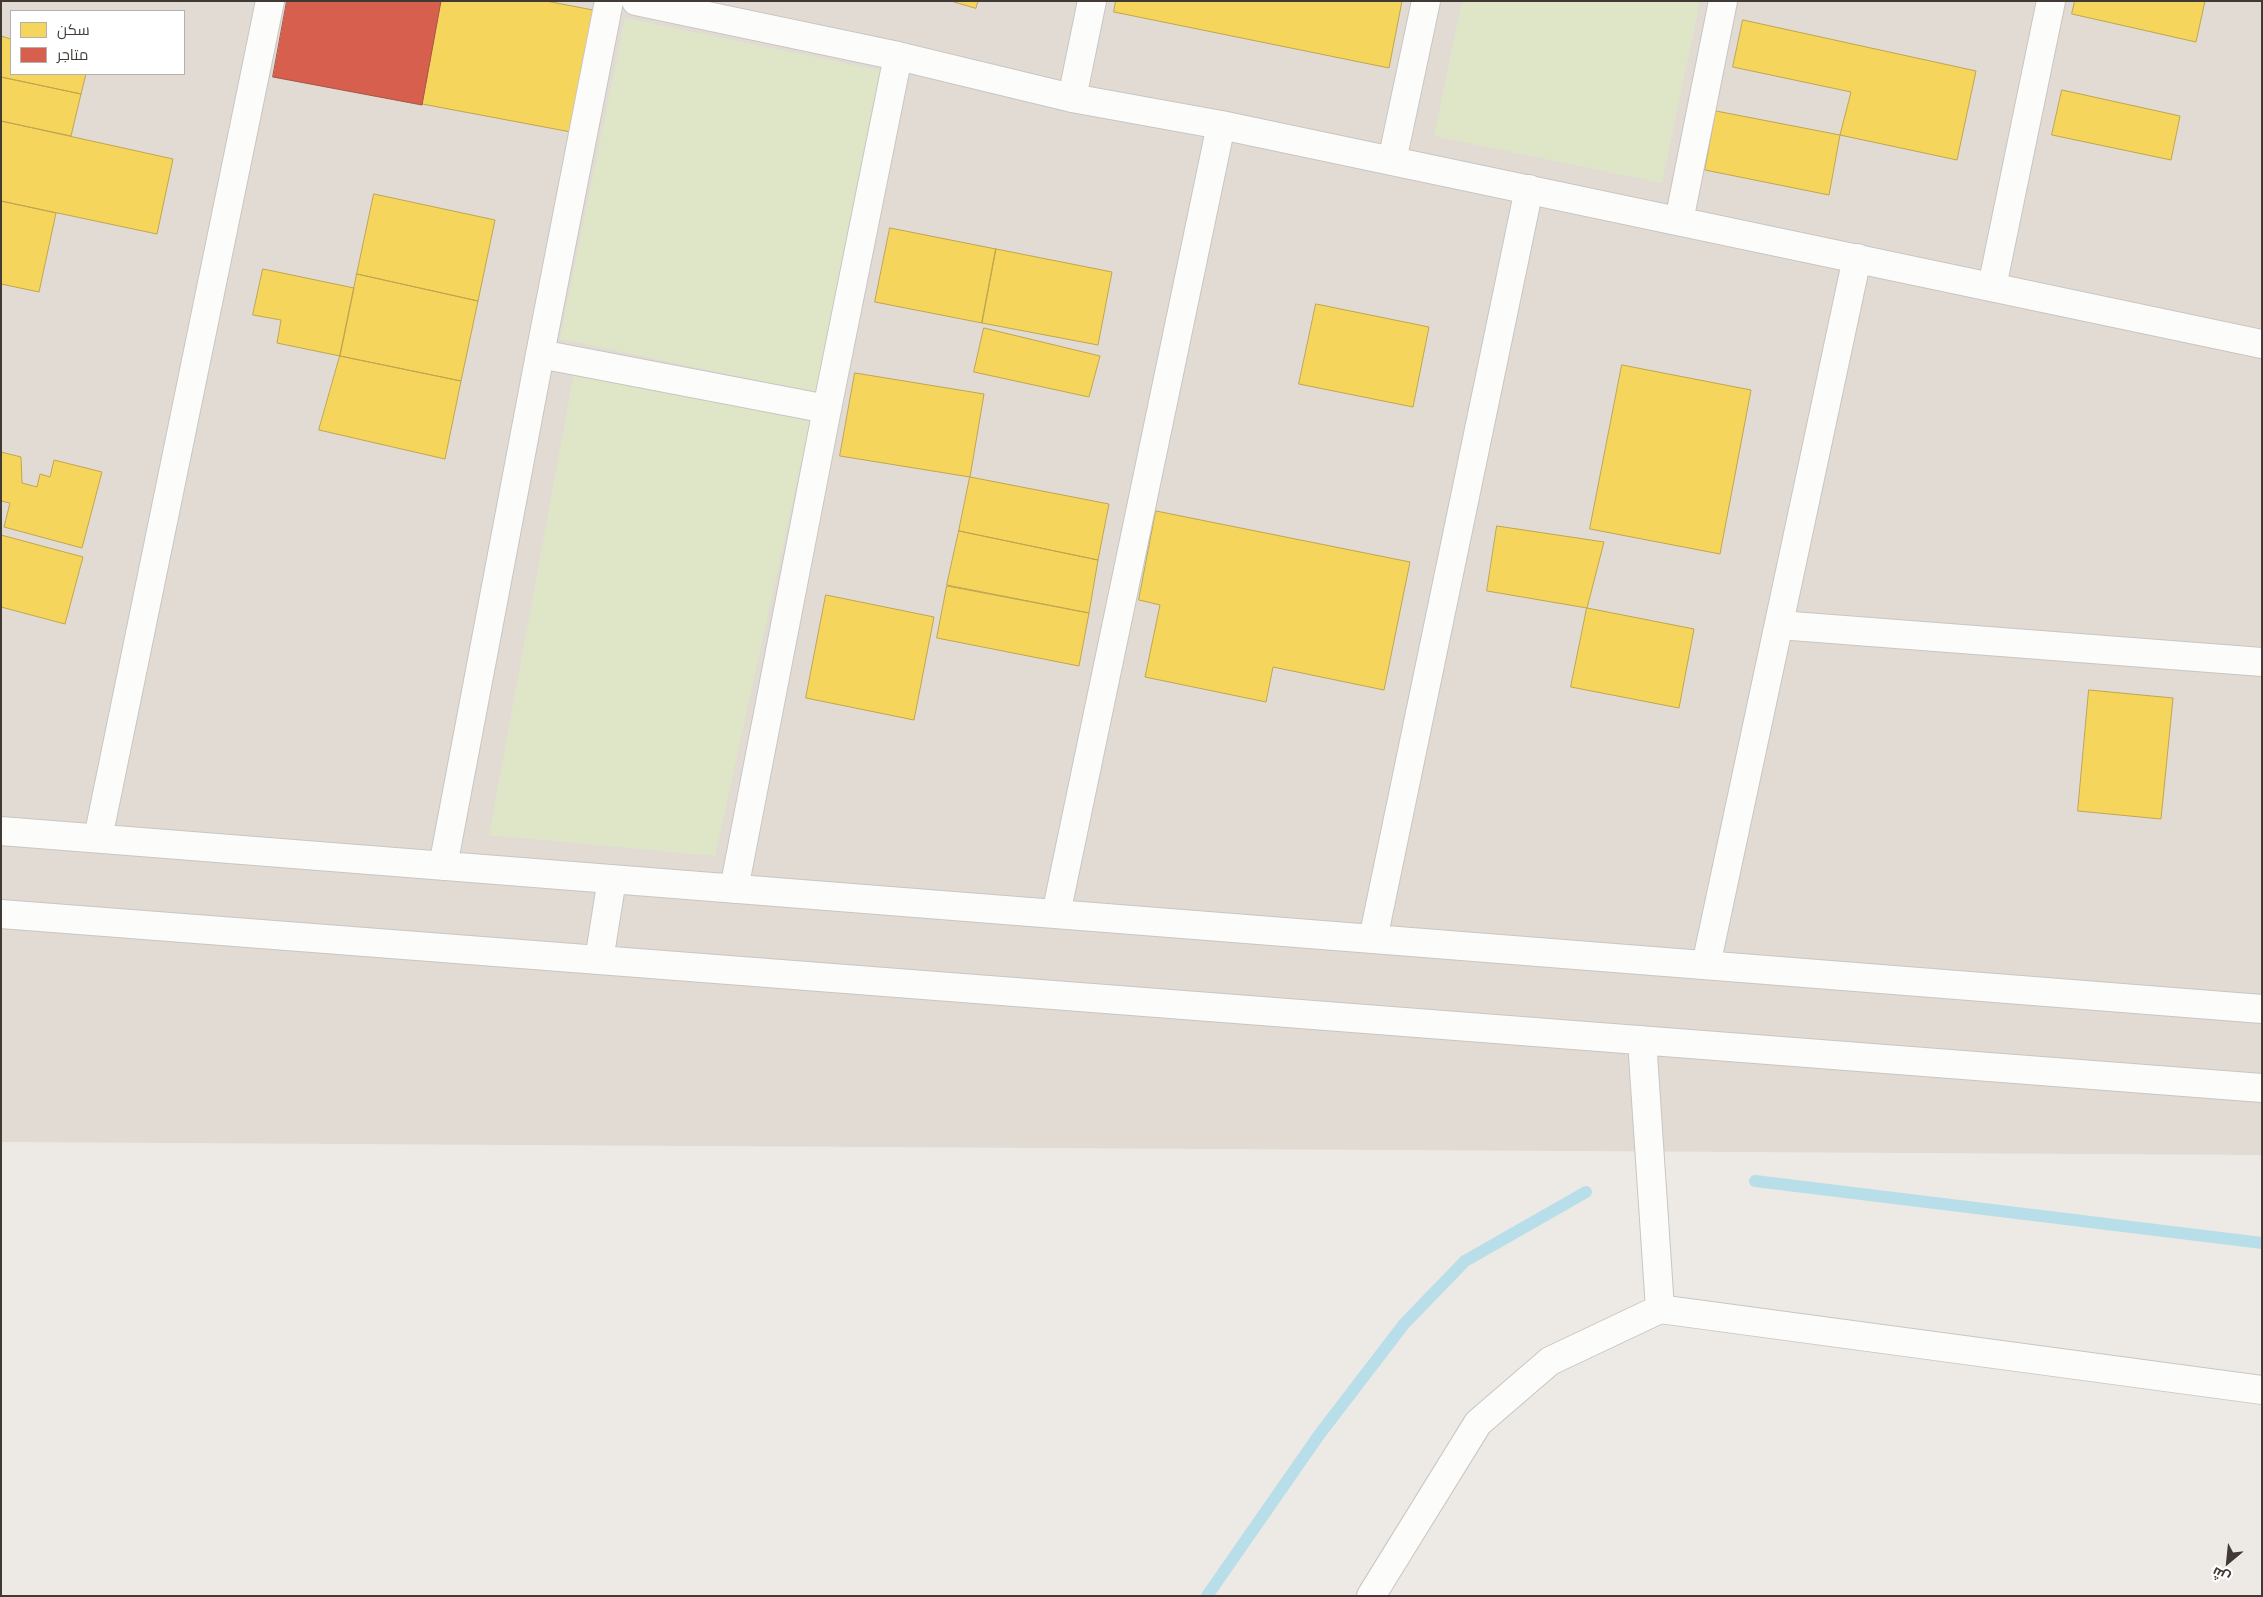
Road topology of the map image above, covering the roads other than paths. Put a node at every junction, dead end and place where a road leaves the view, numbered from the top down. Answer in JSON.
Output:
{"nodes":[{"id":1,"x":270,"y":1,"type":"edge"},
{"id":2,"x":609,"y":1,"type":"edge"},
{"id":3,"x":636,"y":1,"type":"edge"},
{"id":4,"x":1092,"y":1,"type":"edge"},
{"id":5,"x":1426,"y":1,"type":"edge"},
{"id":6,"x":1722,"y":1,"type":"edge"},
{"id":7,"x":2051,"y":1,"type":"edge"},
{"id":8,"x":898,"y":56,"type":"junction"},
{"id":9,"x":1072,"y":98,"type":"junction"},
{"id":10,"x":1221,"y":126,"type":"junction"},
{"id":11,"x":1392,"y":161,"type":"junction"},
{"id":12,"x":1529,"y":189,"type":"junction"},
{"id":13,"x":1679,"y":221,"type":"junction"},
{"id":14,"x":1857,"y":258,"type":"junction"},
{"id":15,"x":1992,"y":287,"type":"junction"},
{"id":16,"x":2262,"y":344,"type":"edge"},
{"id":17,"x":540,"y":354,"type":"junction"},
{"id":18,"x":827,"y":409,"type":"junction"},
{"id":19,"x":1779,"y":626,"type":"junction"},
{"id":20,"x":2262,"y":662,"type":"edge"},
{"id":21,"x":1,"y":831,"type":"edge"},
{"id":22,"x":98,"y":838,"type":"junction"},
{"id":23,"x":443,"y":866,"type":"junction"},
{"id":24,"x":612,"y":879,"type":"junction"},
{"id":25,"x":734,"y":889,"type":"junction"},
{"id":26,"x":1,"y":914,"type":"edge"},
{"id":27,"x":1056,"y":914,"type":"junction"},
{"id":28,"x":1373,"y":939,"type":"junction"},
{"id":29,"x":599,"y":960,"type":"junction"},
{"id":30,"x":1706,"y":965,"type":"junction"},
{"id":31,"x":2262,"y":1009,"type":"edge"},
{"id":32,"x":1642,"y":1040,"type":"junction"},
{"id":33,"x":2262,"y":1088,"type":"edge"},
{"id":34,"x":1660,"y":1309,"type":"junction"},
{"id":35,"x":2262,"y":1390,"type":"edge"},
{"id":36,"x":1371,"y":1596,"type":"edge"}],
"edges":[{"from":1,"to":22,"type":"street"},
{"from":2,"to":17,"type":"street"},
{"from":3,"to":8,"type":"street"},
{"from":4,"to":9,"type":"street"},
{"from":5,"to":11,"type":"street"},
{"from":6,"to":13,"type":"street"},
{"from":7,"to":15,"type":"street"},
{"from":8,"to":9,"type":"street"},
{"from":8,"to":18,"type":"street"},
{"from":9,"to":10,"type":"street"},
{"from":10,"to":11,"type":"street"},
{"from":10,"to":27,"type":"street"},
{"from":11,"to":12,"type":"street"},
{"from":12,"to":13,"type":"street"},
{"from":12,"to":28,"type":"street"},
{"from":13,"to":14,"type":"street"},
{"from":14,"to":15,"type":"street"},
{"from":14,"to":19,"type":"street"},
{"from":15,"to":16,"type":"street"},
{"from":17,"to":18,"type":"street"},
{"from":17,"to":23,"type":"street"},
{"from":18,"to":25,"type":"street"},
{"from":19,"to":20,"type":"street"},
{"from":19,"to":30,"type":"street"},
{"from":21,"to":22,"type":"street"},
{"from":22,"to":23,"type":"street"},
{"from":23,"to":24,"type":"street"},
{"from":24,"to":25,"type":"street"},
{"from":24,"to":29,"type":"street"},
{"from":25,"to":27,"type":"street"},
{"from":26,"to":29,"type":"street"},
{"from":27,"to":28,"type":"street"},
{"from":28,"to":30,"type":"street"},
{"from":29,"to":32,"type":"street"},
{"from":30,"to":31,"type":"street"},
{"from":32,"to":33,"type":"street"},
{"from":32,"to":34,"type":"street"},
{"from":34,"to":35,"type":"street"},
{"from":34,"to":36,"type":"street"}]}
